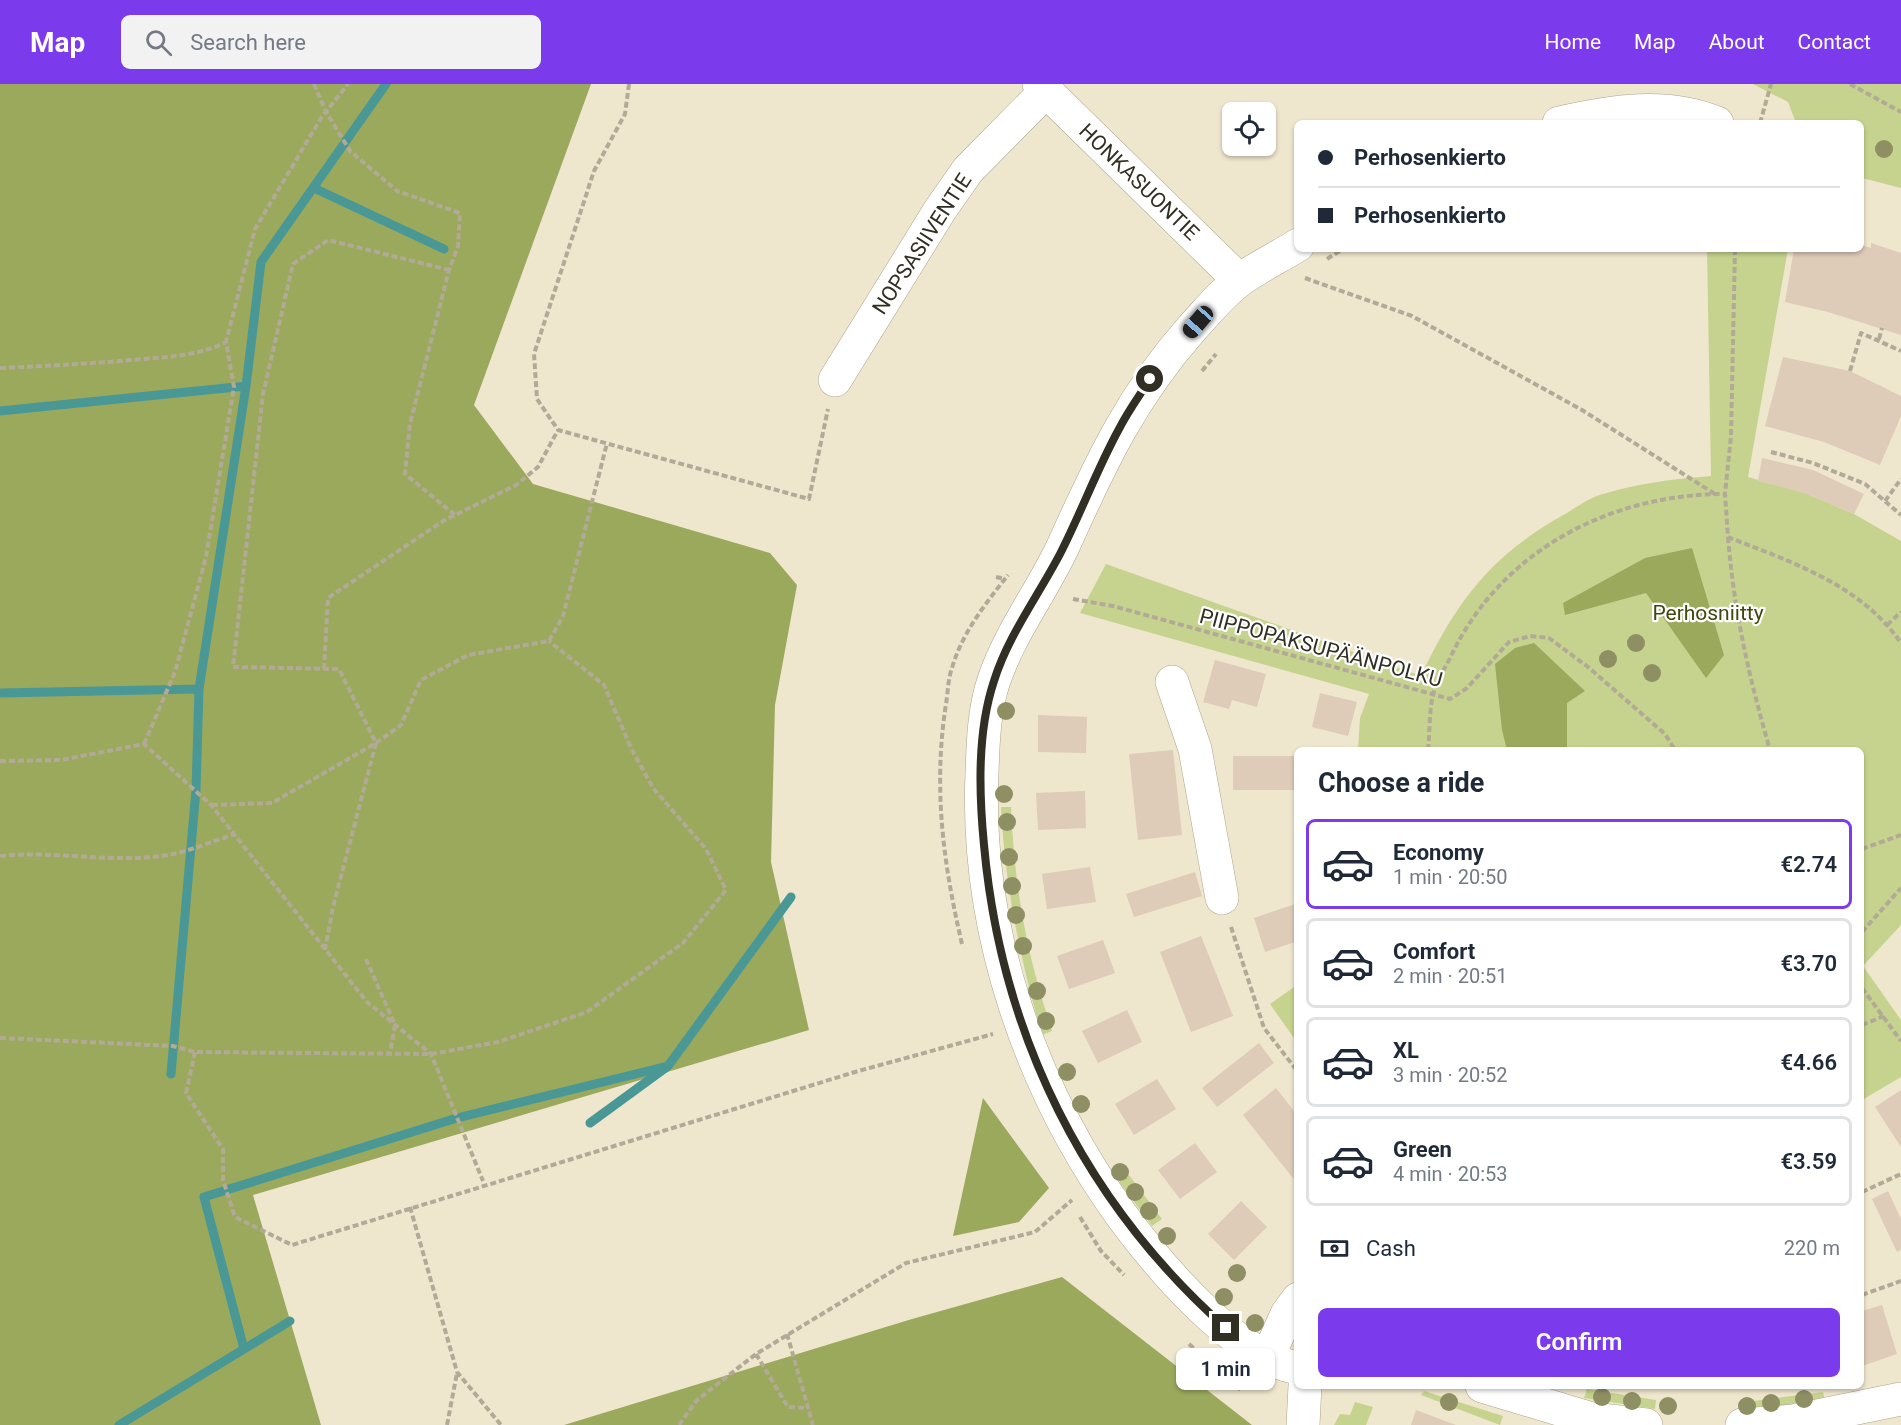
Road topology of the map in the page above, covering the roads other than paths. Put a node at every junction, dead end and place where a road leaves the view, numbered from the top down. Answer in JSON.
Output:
{"nodes":[{"id":1,"x":1042,"y":87,"type":"edge"},
{"id":2,"x":1577,"y":120,"type":"edge"},
{"id":3,"x":1707,"y":120,"type":"edge"},
{"id":4,"x":1307,"y":262,"type":"edge"},
{"id":5,"x":1239,"y":280,"type":"junction"},
{"id":6,"x":835,"y":380,"type":"road end"},
{"id":7,"x":1172,"y":682,"type":"dead end"},
{"id":8,"x":1222,"y":898,"type":"road end"},
{"id":9,"x":1294,"y":1304,"type":"edge"},
{"id":10,"x":1267,"y":1359,"type":"junction"},
{"id":11,"x":1294,"y":1367,"type":"edge"},
{"id":12,"x":1305,"y":1389,"type":"edge"},
{"id":13,"x":1492,"y":1389,"type":"edge"},
{"id":14,"x":1901,"y":1399,"type":"edge"},
{"id":15,"x":1303,"y":1425,"type":"edge"},
{"id":16,"x":1646,"y":1425,"type":"edge"},
{"id":17,"x":1742,"y":1425,"type":"edge"}],
"edges":[{"from":1,"to":5,"type":"street","name":"HONKASUONTIE"},
{"from":1,"to":6,"type":"street","name":"NOPSASIIVENTIE"},
{"from":2,"to":3,"type":"street"},
{"from":4,"to":5,"type":"street"},
{"from":5,"to":10,"type":"street"},
{"from":7,"to":8,"type":"street"},
{"from":9,"to":10,"type":"street"},
{"from":10,"to":11,"type":"street"},
{"from":12,"to":15,"type":"street"},
{"from":13,"to":16,"type":"street"},
{"from":14,"to":17,"type":"street"}]}
